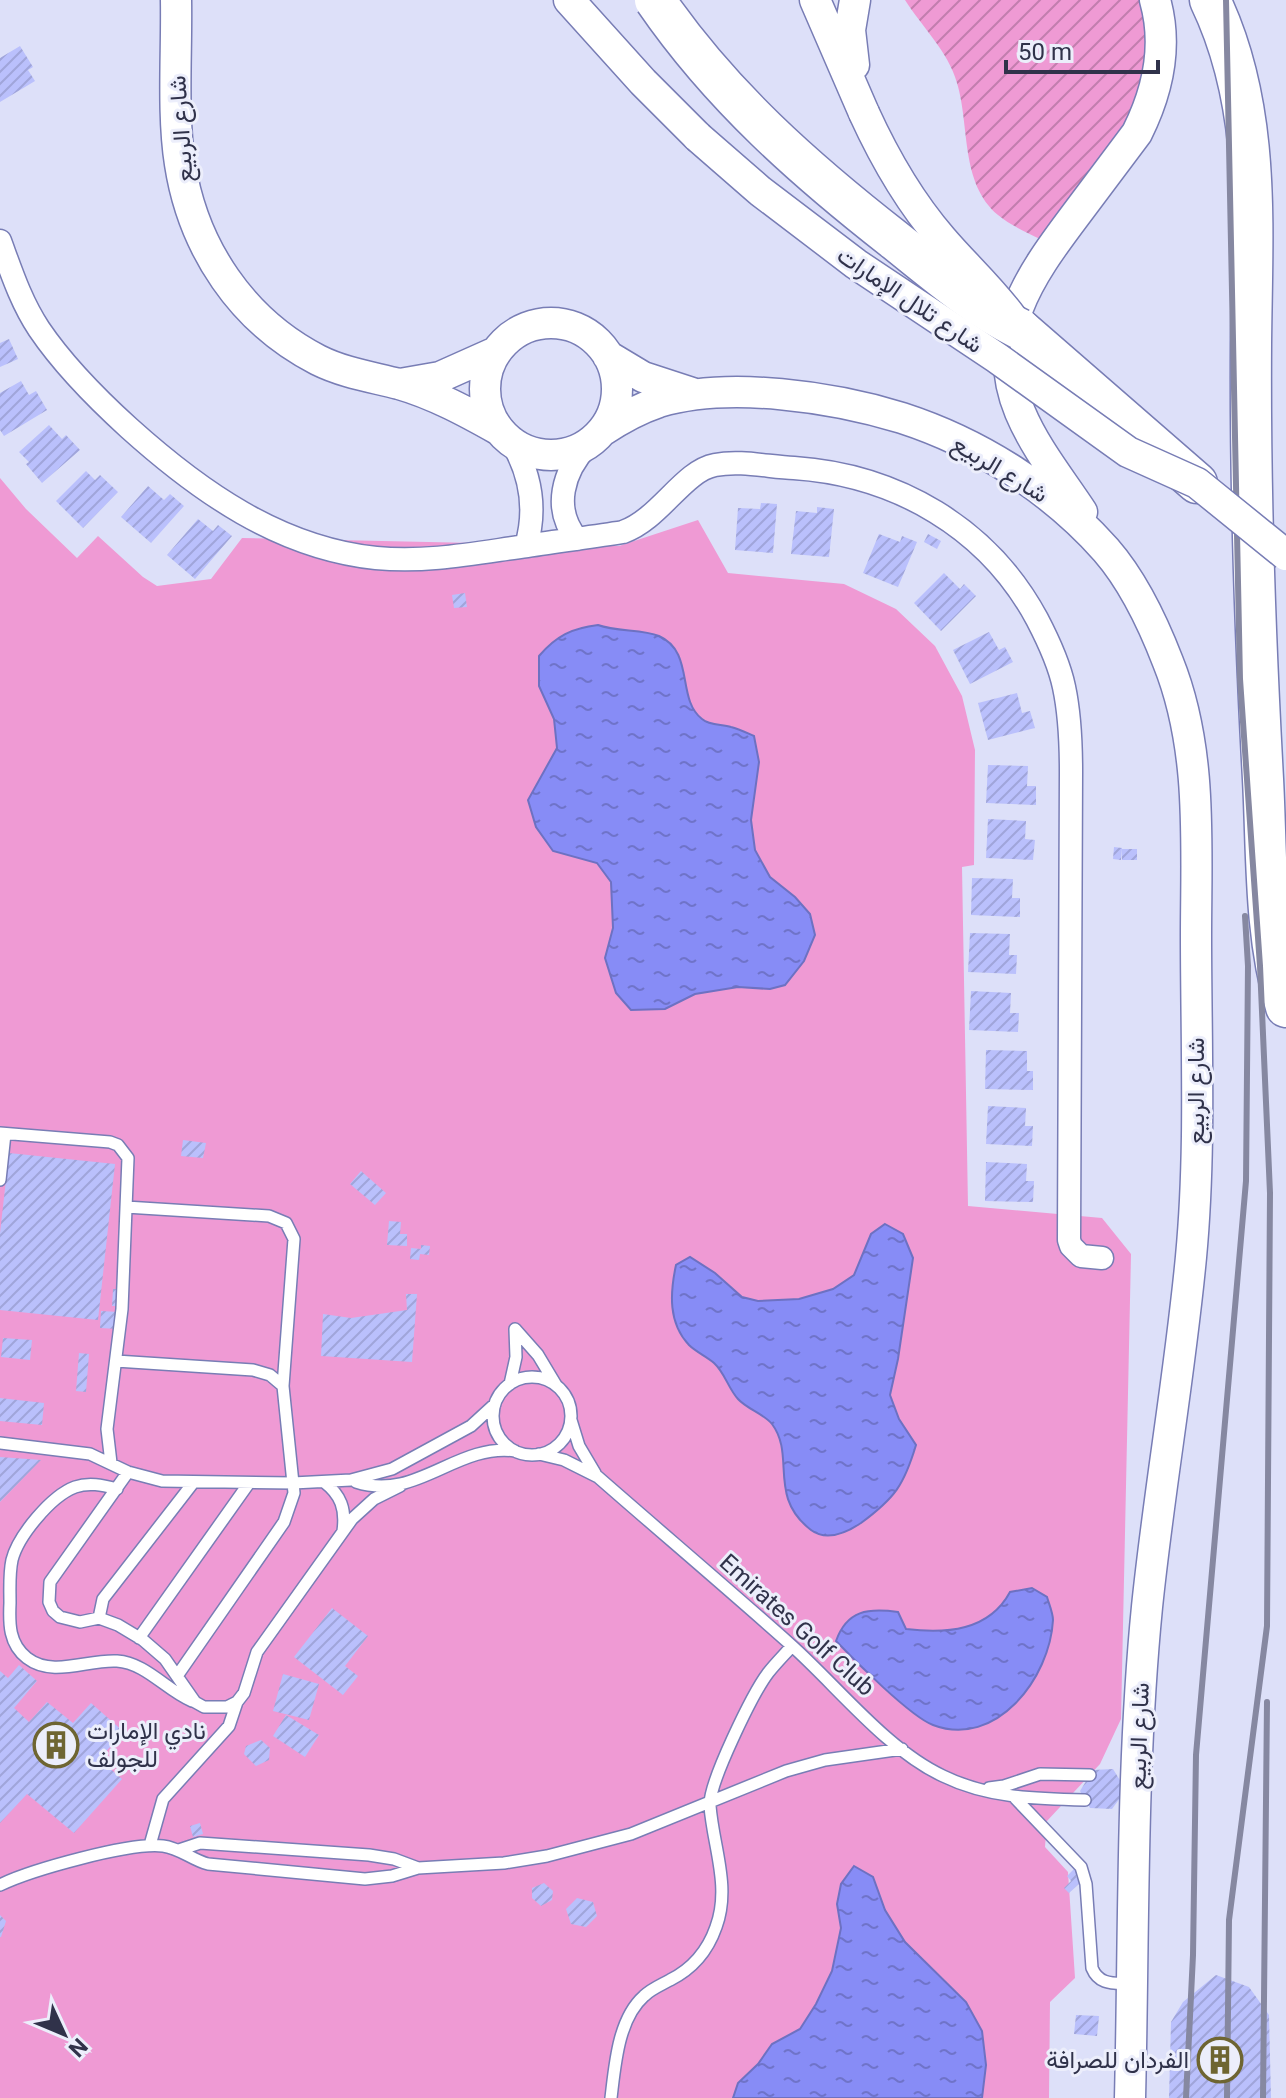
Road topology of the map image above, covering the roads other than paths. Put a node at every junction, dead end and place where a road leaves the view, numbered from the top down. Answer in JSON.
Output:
{"nodes":[{"id":1,"x":176,"y":0,"type":"edge"},
{"id":2,"x":569,"y":0,"type":"edge"},
{"id":3,"x":655,"y":0,"type":"edge"},
{"id":4,"x":855,"y":0,"type":"edge"},
{"id":5,"x":1155,"y":0,"type":"edge"},
{"id":6,"x":1210,"y":0,"type":"edge"},
{"id":7,"x":817,"y":4,"type":"edge"},
{"id":8,"x":864,"y":113,"type":"junction"},
{"id":9,"x":0,"y":241,"type":"edge"},
{"id":10,"x":1020,"y":329,"type":"junction"},
{"id":11,"x":496,"y":352,"type":"junction"},
{"id":12,"x":608,"y":356,"type":"junction"},
{"id":13,"x":400,"y":384,"type":"junction"},
{"id":14,"x":702,"y":395,"type":"junction"},
{"id":15,"x":506,"y":437,"type":"junction"},
{"id":16,"x":595,"y":438,"type":"junction"},
{"id":17,"x":1197,"y":483,"type":"junction"},
{"id":18,"x":531,"y":491,"type":"junction"},
{"id":19,"x":564,"y":491,"type":"junction"},
{"id":20,"x":577,"y":539,"type":"junction"},
{"id":21,"x":526,"y":546,"type":"junction"},
{"id":22,"x":1109,"y":553,"type":"junction"},
{"id":23,"x":1286,"y":555,"type":"edge"},
{"id":24,"x":1286,"y":1007,"type":"edge"},
{"id":25,"x":3,"y":1133,"type":"edge"},
{"id":26,"x":0,"y":1180,"type":"edge"},
{"id":27,"x":126,"y":1207,"type":"junction"},
{"id":28,"x":1102,"y":1258,"type":"dead end"},
{"id":29,"x":116,"y":1361,"type":"junction"},
{"id":30,"x":510,"y":1384,"type":"junction"},
{"id":31,"x":556,"y":1385,"type":"junction"},
{"id":32,"x":283,"y":1386,"type":"junction"},
{"id":33,"x":495,"y":1404,"type":"junction"},
{"id":34,"x":571,"y":1418,"type":"junction"},
{"id":35,"x":0,"y":1443,"type":"edge"},
{"id":36,"x":516,"y":1451,"type":"junction"},
{"id":37,"x":539,"y":1454,"type":"junction"},
{"id":38,"x":111,"y":1463,"type":"junction"},
{"id":39,"x":128,"y":1472,"type":"junction"},
{"id":40,"x":598,"y":1477,"type":"junction"},
{"id":41,"x":351,"y":1480,"type":"junction"},
{"id":42,"x":324,"y":1482,"type":"junction"},
{"id":43,"x":193,"y":1483,"type":"junction"},
{"id":44,"x":249,"y":1483,"type":"junction"},
{"id":45,"x":293,"y":1483,"type":"junction"},
{"id":46,"x":400,"y":1486,"type":"junction"},
{"id":47,"x":117,"y":1489,"type":"junction"},
{"id":48,"x":343,"y":1531,"type":"junction"},
{"id":49,"x":99,"y":1618,"type":"junction"},
{"id":50,"x":139,"y":1638,"type":"junction"},
{"id":51,"x":792,"y":1646,"type":"junction"},
{"id":52,"x":177,"y":1676,"type":"junction"},
{"id":53,"x":195,"y":1702,"type":"junction"},
{"id":54,"x":237,"y":1702,"type":"junction"},
{"id":55,"x":902,"y":1749,"type":"junction"},
{"id":56,"x":1090,"y":1775,"type":"dead end"},
{"id":57,"x":979,"y":1788,"type":"junction"},
{"id":58,"x":1015,"y":1798,"type":"junction"},
{"id":59,"x":1085,"y":1800,"type":"dead end"},
{"id":60,"x":709,"y":1802,"type":"junction"},
{"id":61,"x":150,"y":1845,"type":"junction"},
{"id":62,"x":179,"y":1850,"type":"junction"},
{"id":63,"x":418,"y":1868,"type":"junction"},
{"id":64,"x":0,"y":1885,"type":"edge"},
{"id":65,"x":1133,"y":1984,"type":"junction"},
{"id":66,"x":611,"y":2098,"type":"edge"},
{"id":67,"x":1130,"y":2098,"type":"edge"}],
"edges":[{"from":1,"to":13,"type":"main road","name":"شارع الربيع"},
{"from":2,"to":17,"type":"main road","name":"شارع تلال الإمارات","bridge":true},
{"from":3,"to":10,"type":"highway","bridge":true},
{"from":4,"to":8,"type":"main road"},
{"from":5,"to":22,"type":"main road"},
{"from":6,"to":24,"type":"highway"},
{"from":7,"to":8,"type":"main road"},
{"from":8,"to":10,"type":"main road","bridge":true},
{"from":9,"to":21,"type":"street"},
{"from":10,"to":17,"type":"highway","bridge":true},
{"from":11,"to":12,"type":"main road"},
{"from":11,"to":13,"type":"main road","name":"شارع الربيع"},
{"from":11,"to":15,"type":"main road"},
{"from":12,"to":14,"type":"main road","name":"شارع الربيع"},
{"from":12,"to":16,"type":"main road"},
{"from":13,"to":15,"type":"main road","name":"شارع الربيع"},
{"from":14,"to":16,"type":"main road","name":"شارع الربيع"},
{"from":14,"to":22,"type":"main road","name":"شارع الربيع"},
{"from":15,"to":16,"type":"main road"},
{"from":15,"to":18,"type":"street"},
{"from":16,"to":19,"type":"street"},
{"from":17,"to":23,"type":"main road","name":"شارع تلال الإمارات","bridge":true},
{"from":18,"to":19,"type":"street"},
{"from":18,"to":21,"type":"street"},
{"from":19,"to":20,"type":"street"},
{"from":20,"to":21,"type":"street"},
{"from":20,"to":28,"type":"street"},
{"from":22,"to":65,"type":"main road","name":"شارع الربيع"},
{"from":25,"to":26,"type":"lane"},
{"from":25,"to":27,"type":"lane"},
{"from":27,"to":29,"type":"lane"},
{"from":27,"to":32,"type":"lane"},
{"from":29,"to":32,"type":"lane"},
{"from":29,"to":38,"type":"lane"},
{"from":30,"to":31,"type":"lane"},
{"from":30,"to":31,"type":"lane"},
{"from":30,"to":33,"type":"lane"},
{"from":31,"to":34,"type":"lane"},
{"from":32,"to":45,"type":"lane"},
{"from":33,"to":36,"type":"lane"},
{"from":33,"to":41,"type":"lane"},
{"from":34,"to":37,"type":"lane"},
{"from":34,"to":40,"type":"lane"},
{"from":35,"to":38,"type":"lane"},
{"from":36,"to":37,"type":"lane"},
{"from":36,"to":46,"type":"lane"},
{"from":37,"to":40,"type":"lane"},
{"from":38,"to":39,"type":"lane"},
{"from":39,"to":43,"type":"lane"},
{"from":39,"to":47,"type":"lane"},
{"from":40,"to":51,"type":"lane","name":"Emirates Golf Club"},
{"from":41,"to":42,"type":"lane"},
{"from":41,"to":46,"type":"lane"},
{"from":42,"to":45,"type":"lane"},
{"from":42,"to":48,"type":"lane"},
{"from":43,"to":44,"type":"lane"},
{"from":43,"to":49,"type":"lane"},
{"from":44,"to":45,"type":"lane"},
{"from":44,"to":50,"type":"lane"},
{"from":45,"to":52,"type":"lane"},
{"from":46,"to":48,"type":"lane"},
{"from":47,"to":49,"type":"lane"},
{"from":47,"to":53,"type":"lane"},
{"from":48,"to":54,"type":"lane"},
{"from":49,"to":50,"type":"lane"},
{"from":50,"to":52,"type":"lane"},
{"from":51,"to":55,"type":"lane","name":"Emirates Golf Club"},
{"from":51,"to":60,"type":"lane"},
{"from":52,"to":53,"type":"lane"},
{"from":53,"to":54,"type":"lane"},
{"from":54,"to":61,"type":"lane"},
{"from":55,"to":57,"type":"lane","name":"Emirates Golf Club"},
{"from":55,"to":60,"type":"lane"},
{"from":56,"to":57,"type":"lane","name":"Emirates Golf Club"},
{"from":57,"to":58,"type":"lane","name":"Emirates Golf Club"},
{"from":58,"to":59,"type":"lane","name":"Emirates Golf Club"},
{"from":58,"to":65,"type":"lane"},
{"from":60,"to":63,"type":"lane"},
{"from":60,"to":66,"type":"lane"},
{"from":61,"to":62,"type":"lane"},
{"from":61,"to":64,"type":"lane"},
{"from":62,"to":63,"type":"lane"},
{"from":62,"to":63,"type":"lane"},
{"from":65,"to":67,"type":"main road","name":"شارع الربيع"}]}
